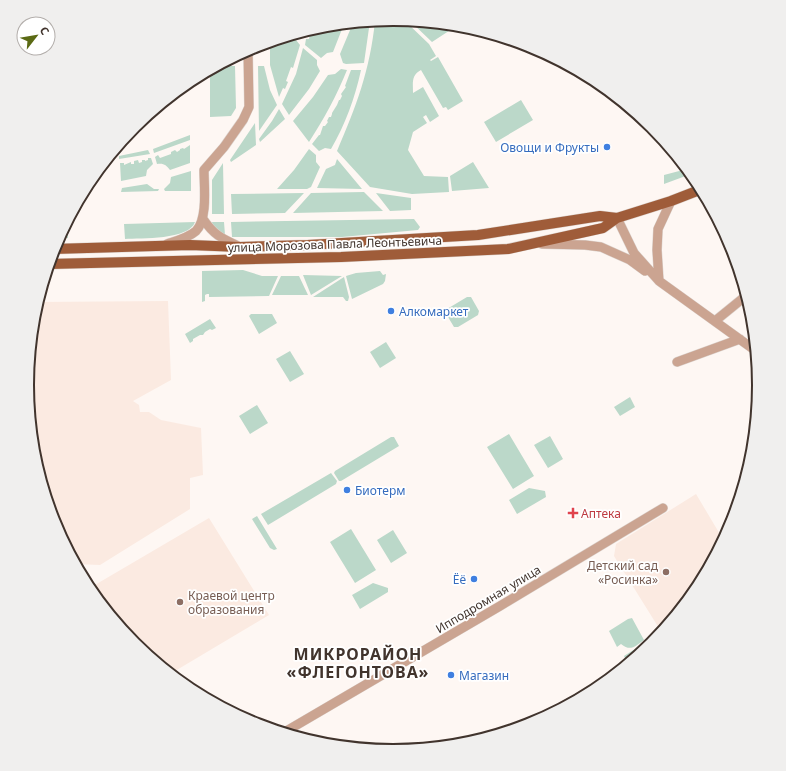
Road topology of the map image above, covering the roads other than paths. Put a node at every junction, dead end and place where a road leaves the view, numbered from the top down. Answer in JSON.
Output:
{"nodes":[{"id":1,"x":248,"y":56,"type":"edge"},
{"id":2,"x":695,"y":192,"type":"edge"},
{"id":3,"x":671,"y":201,"type":"junction"},
{"id":4,"x":617,"y":218,"type":"junction"},
{"id":5,"x":203,"y":219,"type":"junction"},
{"id":6,"x":160,"y":246,"type":"junction"},
{"id":7,"x":521,"y":246,"type":"junction"},
{"id":8,"x":240,"y":247,"type":"junction"},
{"id":9,"x":61,"y":249,"type":"edge"},
{"id":10,"x":55,"y":264,"type":"edge"},
{"id":11,"x":659,"y":281,"type":"junction"},
{"id":12,"x":742,"y":299,"type":"edge"},
{"id":13,"x":715,"y":320,"type":"junction"},
{"id":14,"x":740,"y":339,"type":"junction"},
{"id":15,"x":750,"y":346,"type":"edge"},
{"id":16,"x":677,"y":362,"type":"dead end"},
{"id":17,"x":663,"y":508,"type":"dead end"},
{"id":18,"x":289,"y":730,"type":"edge"}],
"edges":[{"from":1,"to":5,"type":"street"},
{"from":2,"to":3,"type":"main road","name":"улица Морозова Павла Леонтьевича"},
{"from":3,"to":4,"type":"main road","name":"улица Морозова Павла Леонтьевича"},
{"from":3,"to":11,"type":"street"},
{"from":4,"to":7,"type":"main road","name":"улица Морозова Павла Леонтьевича"},
{"from":4,"to":8,"type":"main road","name":"улица Морозова Павла Леонтьевича"},
{"from":4,"to":11,"type":"street"},
{"from":5,"to":6,"type":"street"},
{"from":5,"to":8,"type":"street"},
{"from":6,"to":8,"type":"main road","name":"улица Морозова Павла Леонтьевича"},
{"from":6,"to":9,"type":"main road","name":"улица Морозова Павла Леонтьевича"},
{"from":7,"to":10,"type":"main road","name":"улица Морозова Павла Леонтьевича"},
{"from":7,"to":11,"type":"street"},
{"from":11,"to":13,"type":"street"},
{"from":12,"to":13,"type":"street"},
{"from":13,"to":14,"type":"street"},
{"from":14,"to":15,"type":"street"},
{"from":14,"to":16,"type":"street"},
{"from":17,"to":18,"type":"street","name":"Ипподромная улица"}]}
